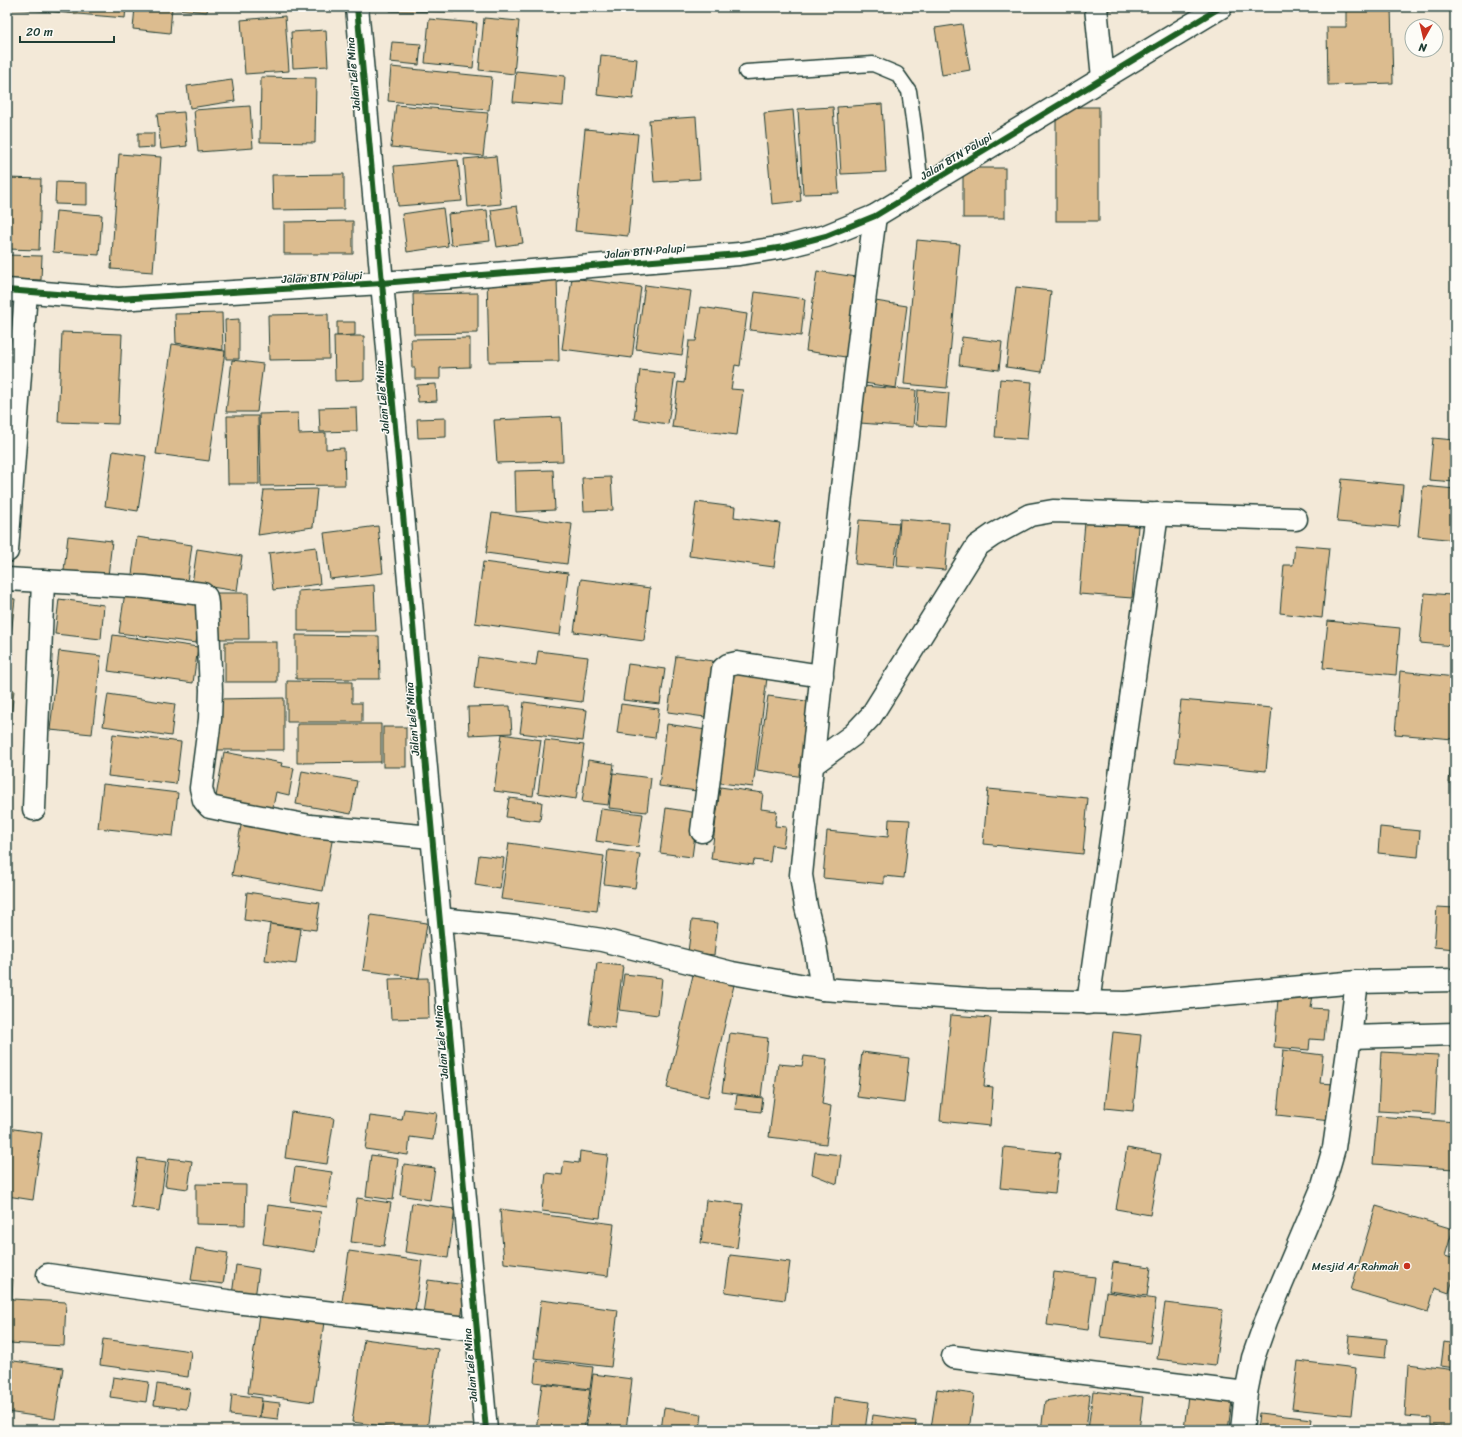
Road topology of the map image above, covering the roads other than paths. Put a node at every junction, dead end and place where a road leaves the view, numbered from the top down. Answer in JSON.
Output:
{"nodes":[{"id":1,"x":358,"y":7,"type":"edge"},
{"id":2,"x":1096,"y":7,"type":"edge"},
{"id":3,"x":1221,"y":7,"type":"edge"},
{"id":4,"x":746,"y":72,"type":"dead end"},
{"id":5,"x":1103,"y":78,"type":"junction"},
{"id":6,"x":921,"y":188,"type":"junction"},
{"id":7,"x":874,"y":216,"type":"junction"},
{"id":8,"x":382,"y":283,"type":"junction"},
{"id":9,"x":16,"y":291,"type":"edge"},
{"id":10,"x":1158,"y":514,"type":"junction"},
{"id":11,"x":1296,"y":519,"type":"dead end"},
{"id":12,"x":7,"y":551,"type":"edge"},
{"id":13,"x":7,"y":579,"type":"edge"},
{"id":14,"x":43,"y":581,"type":"junction"},
{"id":15,"x":822,"y":676,"type":"junction"},
{"id":16,"x":812,"y":765,"type":"junction"},
{"id":17,"x":34,"y":809,"type":"dead end"},
{"id":18,"x":702,"y":831,"type":"dead end"},
{"id":19,"x":432,"y":837,"type":"junction"},
{"id":20,"x":440,"y":919,"type":"junction"},
{"id":21,"x":1455,"y":980,"type":"edge"},
{"id":22,"x":1357,"y":982,"type":"junction"},
{"id":23,"x":822,"y":989,"type":"junction"},
{"id":24,"x":1088,"y":1002,"type":"junction"},
{"id":25,"x":1455,"y":1034,"type":"edge"},
{"id":26,"x":1350,"y":1037,"type":"junction"},
{"id":27,"x":48,"y":1275,"type":"dead end"},
{"id":28,"x":476,"y":1329,"type":"junction"},
{"id":29,"x":953,"y":1357,"type":"dead end"},
{"id":30,"x":1246,"y":1392,"type":"junction"},
{"id":31,"x":486,"y":1430,"type":"edge"},
{"id":32,"x":1242,"y":1430,"type":"edge"}],
"edges":[{"from":1,"to":8,"type":"street","name":"Jalan Lele Mina"},
{"from":2,"to":5,"type":"street"},
{"from":3,"to":5,"type":"street","name":"Jalan BTN Palupi"},
{"from":4,"to":6,"type":"lane"},
{"from":5,"to":6,"type":"street","name":"Jalan BTN Palupi"},
{"from":6,"to":7,"type":"street","name":"Jalan BTN Palupi"},
{"from":7,"to":8,"type":"street","name":"Jalan BTN Palupi"},
{"from":7,"to":15,"type":"street"},
{"from":8,"to":9,"type":"street","name":"Jalan BTN Palupi"},
{"from":8,"to":19,"type":"street","name":"Jalan Lele Mina"},
{"from":9,"to":12,"type":"street"},
{"from":10,"to":11,"type":"street"},
{"from":10,"to":16,"type":"street"},
{"from":10,"to":24,"type":"street"},
{"from":13,"to":14,"type":"street"},
{"from":14,"to":17,"type":"street"},
{"from":14,"to":19,"type":"street"},
{"from":15,"to":16,"type":"street"},
{"from":15,"to":18,"type":"street"},
{"from":16,"to":23,"type":"street"},
{"from":19,"to":20,"type":"street","name":"Jalan Lele Mina"},
{"from":20,"to":23,"type":"street"},
{"from":20,"to":28,"type":"street","name":"Jalan Lele Mina"},
{"from":21,"to":22,"type":"street"},
{"from":22,"to":24,"type":"street"},
{"from":22,"to":26,"type":"street"},
{"from":23,"to":24,"type":"street"},
{"from":25,"to":26,"type":"street"},
{"from":26,"to":30,"type":"street"},
{"from":27,"to":28,"type":"street"},
{"from":28,"to":31,"type":"street","name":"Jalan Lele Mina"},
{"from":29,"to":30,"type":"street"},
{"from":30,"to":32,"type":"street"}]}
